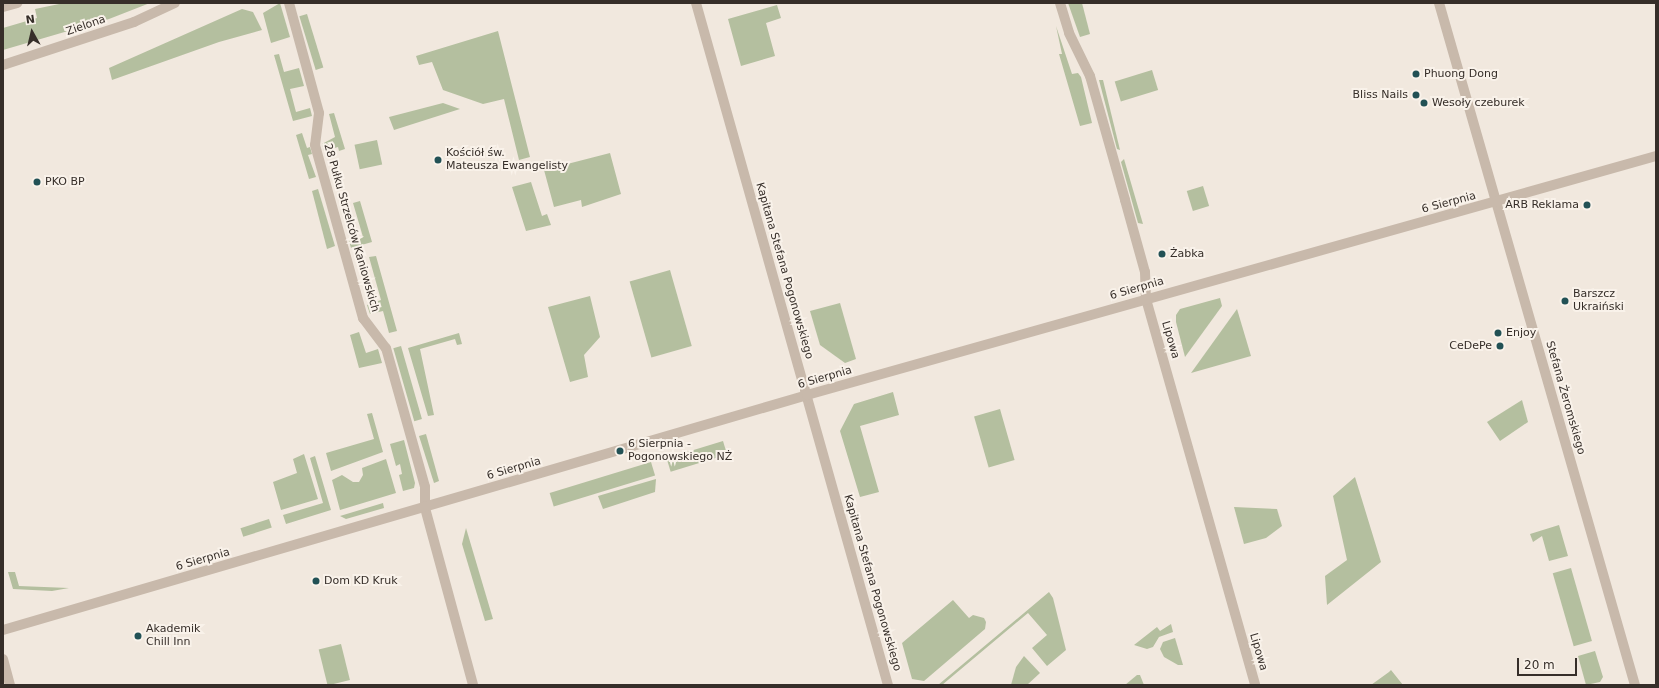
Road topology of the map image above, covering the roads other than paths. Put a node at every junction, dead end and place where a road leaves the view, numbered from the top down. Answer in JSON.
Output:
{"nodes":[{"id":1,"x":17,"y":3,"type":"edge"},
{"id":2,"x":175,"y":3,"type":"edge"},
{"id":3,"x":289,"y":3,"type":"edge"},
{"id":4,"x":696,"y":3,"type":"edge"},
{"id":5,"x":1060,"y":3,"type":"edge"},
{"id":6,"x":1439,"y":3,"type":"edge"},
{"id":7,"x":3,"y":7,"type":"edge"},
{"id":8,"x":3,"y":65,"type":"edge"},
{"id":9,"x":1656,"y":156,"type":"edge"},
{"id":10,"x":1496,"y":202,"type":"junction"},
{"id":11,"x":1146,"y":299,"type":"junction"},
{"id":12,"x":807,"y":395,"type":"junction"},
{"id":13,"x":425,"y":508,"type":"junction"},
{"id":14,"x":3,"y":630,"type":"edge"},
{"id":15,"x":3,"y":660,"type":"edge"},
{"id":16,"x":10,"y":685,"type":"edge"},
{"id":17,"x":473,"y":685,"type":"edge"},
{"id":18,"x":888,"y":685,"type":"edge"},
{"id":19,"x":1255,"y":685,"type":"edge"},
{"id":20,"x":1634,"y":685,"type":"edge"}],
"edges":[{"from":1,"to":7,"type":"street"},
{"from":2,"to":8,"type":"street","name":"Zielona"},
{"from":3,"to":13,"type":"street","name":"28 Pułku Strzelców Kaniowskich"},
{"from":4,"to":12,"type":"street","name":"Kapitana Stefana Pogonowskiego"},
{"from":5,"to":11,"type":"street","name":"Lipowa"},
{"from":6,"to":10,"type":"street","name":"Stefana Żeromskiego"},
{"from":9,"to":10,"type":"street","name":"6 Sierpnia"},
{"from":10,"to":11,"type":"street","name":"6 Sierpnia"},
{"from":10,"to":20,"type":"street","name":"Stefana Żeromskiego"},
{"from":11,"to":12,"type":"street","name":"6 Sierpnia"},
{"from":11,"to":19,"type":"street","name":"Lipowa"},
{"from":12,"to":13,"type":"street","name":"6 Sierpnia"},
{"from":12,"to":18,"type":"street","name":"Kapitana Stefana Pogonowskiego"},
{"from":13,"to":14,"type":"street","name":"6 Sierpnia"},
{"from":13,"to":17,"type":"street","name":"28 Pułku Strzelców Kaniowskich"},
{"from":15,"to":16,"type":"street"}]}
